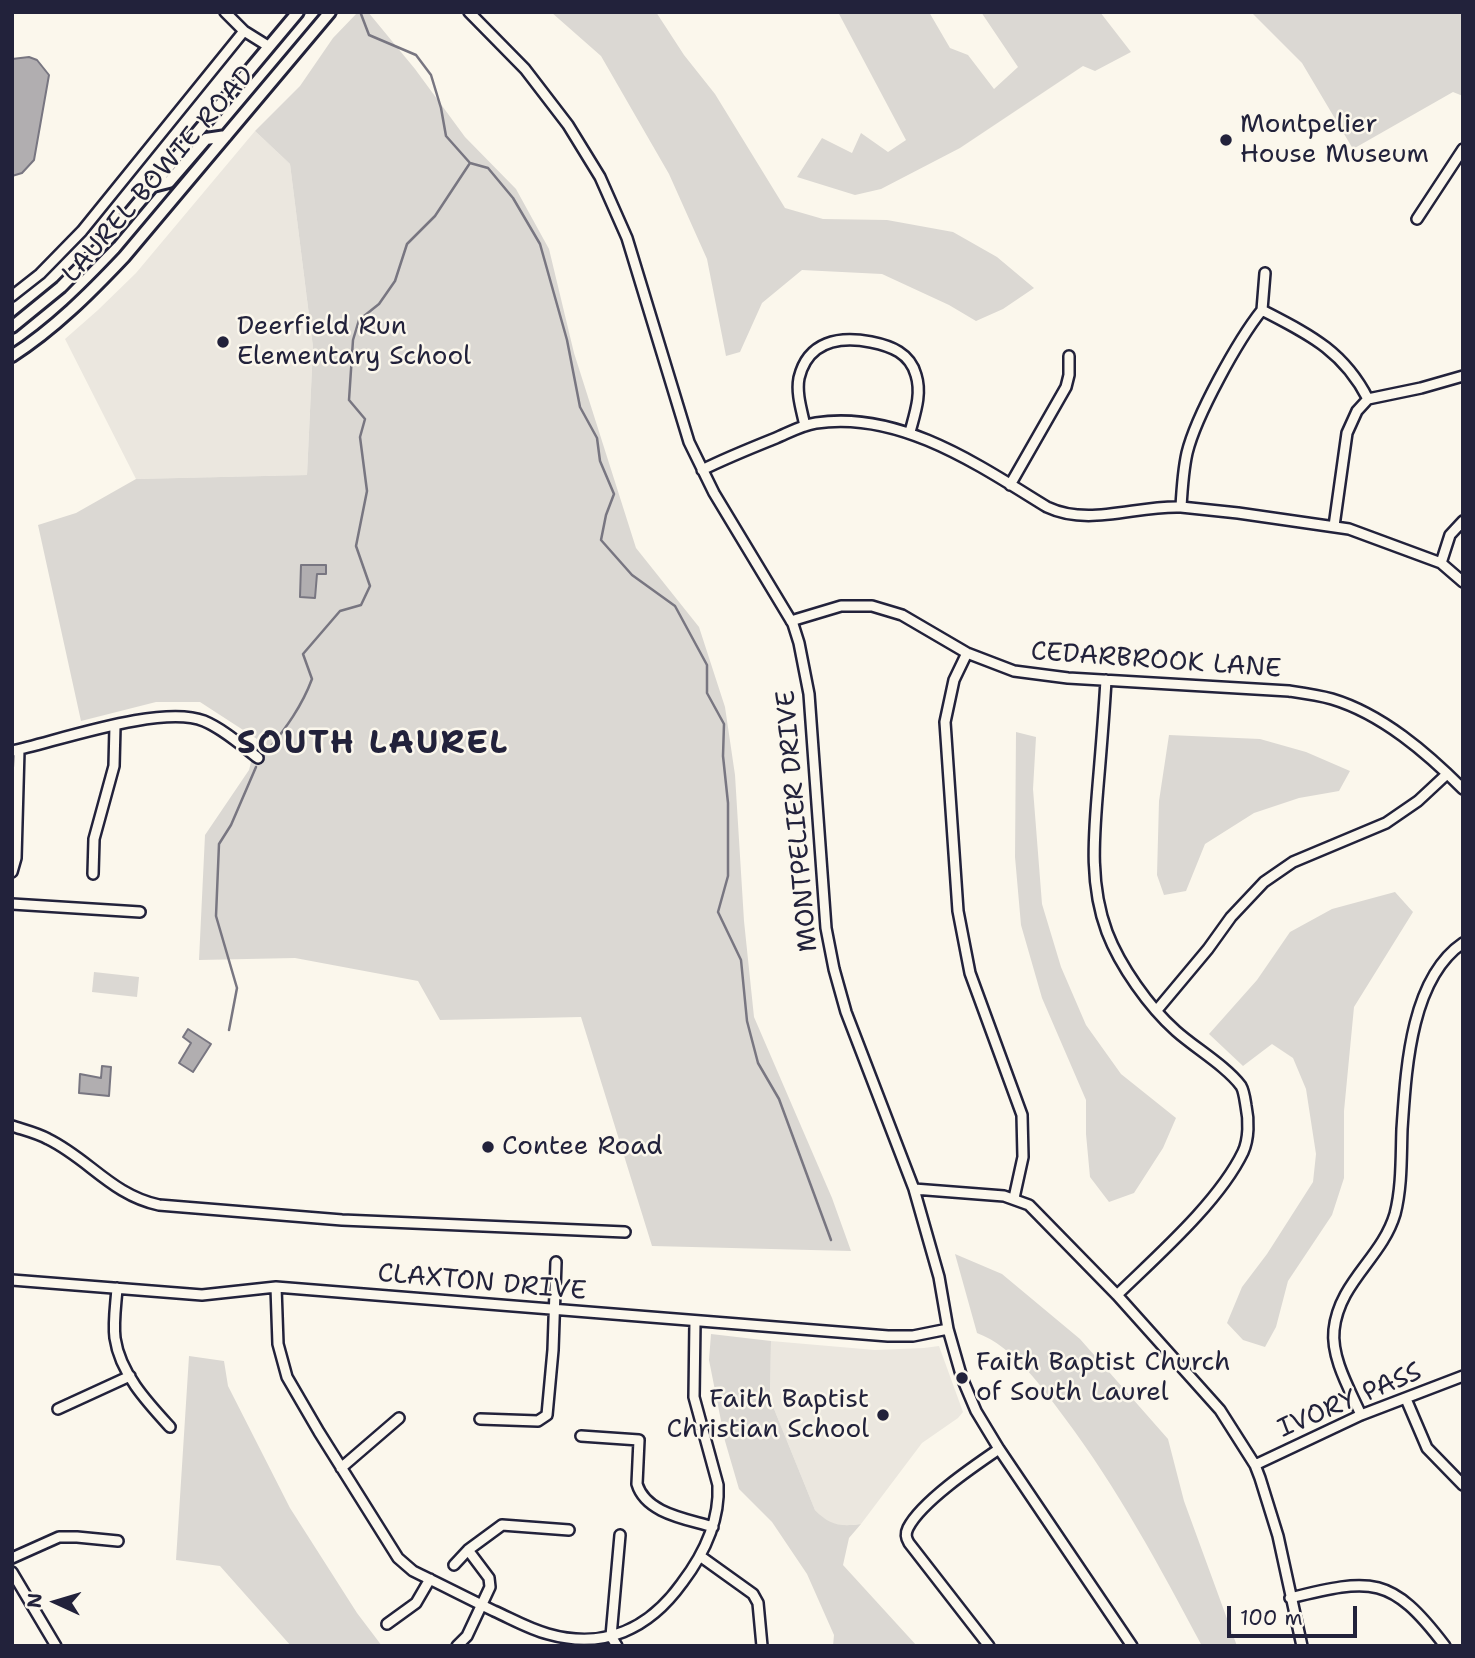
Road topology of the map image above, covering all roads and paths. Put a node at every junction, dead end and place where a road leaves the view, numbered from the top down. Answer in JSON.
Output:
{"nodes":[{"id":1,"x":225,"y":12,"type":"edge"},
{"id":2,"x":298,"y":12,"type":"edge"},
{"id":3,"x":330,"y":12,"type":"edge"},
{"id":4,"x":469,"y":12,"type":"edge"},
{"id":5,"x":244,"y":31,"type":"junction"},
{"id":6,"x":268,"y":46,"type":"junction"},
{"id":7,"x":226,"y":136,"type":"junction"},
{"id":8,"x":1463,"y":149,"type":"edge"},
{"id":9,"x":153,"y":186,"type":"junction"},
{"id":10,"x":1417,"y":219,"type":"dead end"},
{"id":11,"x":1265,"y":273,"type":"dead end"},
{"id":12,"x":12,"y":296,"type":"edge"},
{"id":13,"x":1262,"y":310,"type":"junction"},
{"id":14,"x":12,"y":327,"type":"edge"},
{"id":15,"x":12,"y":356,"type":"edge"},
{"id":16,"x":1069,"y":356,"type":"dead end"},
{"id":17,"x":1463,"y":376,"type":"edge"},
{"id":18,"x":1368,"y":399,"type":"junction"},
{"id":19,"x":805,"y":426,"type":"junction"},
{"id":20,"x":910,"y":432,"type":"junction"},
{"id":21,"x":702,"y":470,"type":"junction"},
{"id":22,"x":1010,"y":485,"type":"junction"},
{"id":23,"x":1181,"y":507,"type":"junction"},
{"id":24,"x":1463,"y":522,"type":"edge"},
{"id":25,"x":1334,"y":526,"type":"junction"},
{"id":26,"x":1441,"y":563,"type":"junction"},
{"id":27,"x":1463,"y":582,"type":"edge"},
{"id":28,"x":791,"y":621,"type":"junction"},
{"id":29,"x":967,"y":653,"type":"junction"},
{"id":30,"x":1106,"y":680,"type":"junction"},
{"id":31,"x":115,"y":726,"type":"junction"},
{"id":32,"x":15,"y":751,"type":"edge"},
{"id":33,"x":258,"y":758,"type":"dead end"},
{"id":34,"x":1447,"y":774,"type":"junction"},
{"id":35,"x":1463,"y":789,"type":"edge"},
{"id":36,"x":12,"y":872,"type":"edge"},
{"id":37,"x":93,"y":874,"type":"dead end"},
{"id":38,"x":12,"y":904,"type":"edge"},
{"id":39,"x":140,"y":912,"type":"dead end"},
{"id":40,"x":1463,"y":943,"type":"edge"},
{"id":41,"x":1157,"y":1010,"type":"junction"},
{"id":42,"x":12,"y":1126,"type":"edge"},
{"id":43,"x":914,"y":1189,"type":"junction"},
{"id":44,"x":1014,"y":1198,"type":"junction"},
{"id":45,"x":625,"y":1232,"type":"dead end"},
{"id":46,"x":556,"y":1262,"type":"dead end"},
{"id":47,"x":12,"y":1280,"type":"edge"},
{"id":48,"x":276,"y":1287,"type":"junction"},
{"id":49,"x":117,"y":1288,"type":"junction"},
{"id":50,"x":1117,"y":1295,"type":"junction"},
{"id":51,"x":554,"y":1310,"type":"junction"},
{"id":52,"x":695,"y":1321,"type":"junction"},
{"id":53,"x":948,"y":1329,"type":"junction"},
{"id":54,"x":130,"y":1376,"type":"junction"},
{"id":55,"x":1463,"y":1376,"type":"edge"},
{"id":56,"x":1406,"y":1399,"type":"junction"},
{"id":57,"x":58,"y":1409,"type":"dead end"},
{"id":58,"x":1361,"y":1415,"type":"junction"},
{"id":59,"x":399,"y":1418,"type":"dead end"},
{"id":60,"x":480,"y":1419,"type":"dead end"},
{"id":61,"x":170,"y":1427,"type":"dead end"},
{"id":62,"x":581,"y":1436,"type":"dead end"},
{"id":63,"x":999,"y":1449,"type":"junction"},
{"id":64,"x":1255,"y":1465,"type":"junction"},
{"id":65,"x":341,"y":1468,"type":"junction"},
{"id":66,"x":1463,"y":1485,"type":"edge"},
{"id":67,"x":713,"y":1527,"type":"junction"},
{"id":68,"x":569,"y":1530,"type":"dead end"},
{"id":69,"x":620,"y":1535,"type":"dead end"},
{"id":70,"x":118,"y":1541,"type":"dead end"},
{"id":71,"x":468,"y":1549,"type":"junction"},
{"id":72,"x":700,"y":1556,"type":"junction"},
{"id":73,"x":12,"y":1558,"type":"edge"},
{"id":74,"x":454,"y":1565,"type":"dead end"},
{"id":75,"x":12,"y":1572,"type":"edge"},
{"id":76,"x":430,"y":1579,"type":"junction"},
{"id":77,"x":1290,"y":1598,"type":"junction"},
{"id":78,"x":482,"y":1605,"type":"junction"},
{"id":79,"x":387,"y":1624,"type":"dead end"},
{"id":80,"x":611,"y":1636,"type":"junction"},
{"id":81,"x":565,"y":1638,"type":"junction"},
{"id":82,"x":57,"y":1646,"type":"edge"},
{"id":83,"x":457,"y":1646,"type":"edge"},
{"id":84,"x":554,"y":1646,"type":"edge"},
{"id":85,"x":617,"y":1646,"type":"edge"},
{"id":86,"x":762,"y":1646,"type":"edge"},
{"id":87,"x":989,"y":1646,"type":"edge"},
{"id":88,"x":1132,"y":1646,"type":"edge"},
{"id":89,"x":1302,"y":1646,"type":"edge"},
{"id":90,"x":1445,"y":1646,"type":"edge"}],
"edges":[{"from":1,"to":5,"type":"street"},
{"from":2,"to":6,"type":"main road","name":"LAUREL BOWIE ROAD"},
{"from":3,"to":7,"type":"main road","name":"LAUREL BOWIE ROAD"},
{"from":4,"to":21,"type":"street","name":"MONTPELIER DRIVE"},
{"from":5,"to":6,"type":"street"},
{"from":5,"to":12,"type":"street"},
{"from":6,"to":9,"type":"main road","name":"LAUREL BOWIE ROAD"},
{"from":7,"to":9,"type":"main road"},
{"from":7,"to":15,"type":"main road","name":"LAUREL BOWIE ROAD"},
{"from":8,"to":10,"type":"street"},
{"from":9,"to":14,"type":"main road","name":"LAUREL BOWIE ROAD"},
{"from":11,"to":13,"type":"street"},
{"from":13,"to":18,"type":"street"},
{"from":13,"to":23,"type":"street"},
{"from":16,"to":22,"type":"street"},
{"from":17,"to":18,"type":"street"},
{"from":18,"to":25,"type":"street"},
{"from":19,"to":20,"type":"street"},
{"from":19,"to":20,"type":"street"},
{"from":19,"to":21,"type":"street"},
{"from":20,"to":22,"type":"street"},
{"from":21,"to":28,"type":"street","name":"MONTPELIER DRIVE"},
{"from":22,"to":23,"type":"street"},
{"from":23,"to":25,"type":"street"},
{"from":24,"to":26,"type":"street"},
{"from":25,"to":26,"type":"street"},
{"from":26,"to":27,"type":"street"},
{"from":28,"to":29,"type":"street","name":"CEDARBROOK LANE"},
{"from":28,"to":43,"type":"street","name":"MONTPELIER DRIVE"},
{"from":29,"to":30,"type":"street","name":"CEDARBROOK LANE"},
{"from":29,"to":44,"type":"street"},
{"from":30,"to":34,"type":"street","name":"CEDARBROOK LANE"},
{"from":30,"to":41,"type":"street"},
{"from":31,"to":32,"type":"street"},
{"from":31,"to":33,"type":"street"},
{"from":31,"to":37,"type":"street"},
{"from":32,"to":36,"type":"street"},
{"from":34,"to":35,"type":"street","name":"CEDARBROOK LANE"},
{"from":34,"to":41,"type":"street"},
{"from":38,"to":39,"type":"street"},
{"from":40,"to":58,"type":"street"},
{"from":41,"to":50,"type":"street"},
{"from":42,"to":45,"type":"street"},
{"from":43,"to":44,"type":"street"},
{"from":43,"to":53,"type":"street","name":"MONTPELIER DRIVE"},
{"from":44,"to":50,"type":"street"},
{"from":46,"to":51,"type":"street"},
{"from":47,"to":49,"type":"street","name":"CLAXTON DRIVE"},
{"from":48,"to":49,"type":"street","name":"CLAXTON DRIVE"},
{"from":48,"to":51,"type":"street","name":"CLAXTON DRIVE"},
{"from":48,"to":65,"type":"street"},
{"from":49,"to":54,"type":"street"},
{"from":50,"to":64,"type":"street"},
{"from":51,"to":52,"type":"street","name":"CLAXTON DRIVE"},
{"from":51,"to":60,"type":"street"},
{"from":52,"to":53,"type":"street","name":"CLAXTON DRIVE"},
{"from":52,"to":67,"type":"street"},
{"from":53,"to":63,"type":"street","name":"MONTPELIER DRIVE"},
{"from":54,"to":57,"type":"street"},
{"from":54,"to":61,"type":"street"},
{"from":55,"to":56,"type":"street","name":"IVORY PASS"},
{"from":56,"to":58,"type":"street","name":"IVORY PASS"},
{"from":56,"to":66,"type":"street"},
{"from":58,"to":64,"type":"street","name":"IVORY PASS"},
{"from":59,"to":65,"type":"street"},
{"from":62,"to":67,"type":"street"},
{"from":63,"to":87,"type":"street"},
{"from":63,"to":88,"type":"street","name":"MONTPELIER DRIVE"},
{"from":64,"to":77,"type":"street"},
{"from":65,"to":76,"type":"street"},
{"from":67,"to":72,"type":"street"},
{"from":68,"to":71,"type":"street"},
{"from":69,"to":80,"type":"street"},
{"from":70,"to":73,"type":"street"},
{"from":71,"to":74,"type":"street"},
{"from":71,"to":78,"type":"street"},
{"from":72,"to":80,"type":"street"},
{"from":72,"to":86,"type":"street"},
{"from":75,"to":82,"type":"street"},
{"from":76,"to":78,"type":"street"},
{"from":76,"to":79,"type":"street"},
{"from":77,"to":89,"type":"street"},
{"from":77,"to":90,"type":"street"},
{"from":78,"to":81,"type":"street"},
{"from":78,"to":83,"type":"street"},
{"from":80,"to":81,"type":"street"},
{"from":80,"to":85,"type":"street"},
{"from":81,"to":84,"type":"street"}]}
